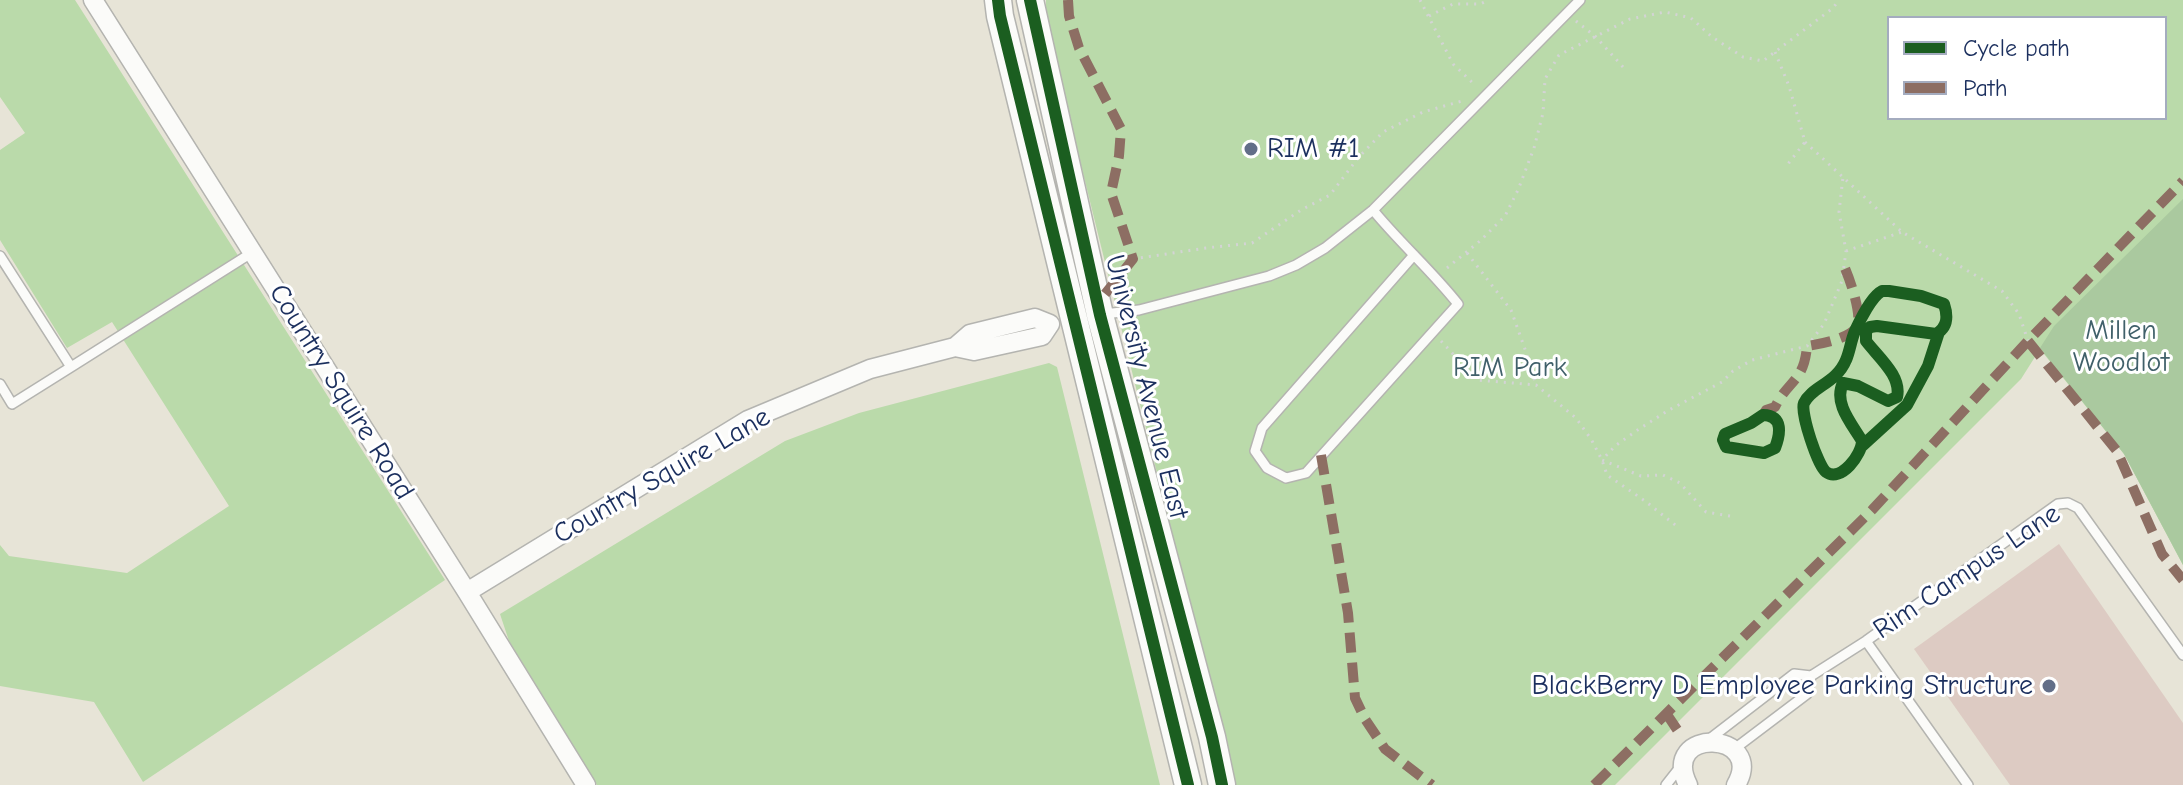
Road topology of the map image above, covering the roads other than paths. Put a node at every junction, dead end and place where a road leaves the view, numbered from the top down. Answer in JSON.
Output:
{"nodes":[{"id":1,"x":93,"y":0,"type":"edge"},
{"id":2,"x":998,"y":0,"type":"edge"},
{"id":3,"x":1030,"y":0,"type":"edge"},
{"id":4,"x":1580,"y":0,"type":"edge"},
{"id":5,"x":1373,"y":210,"type":"junction"},
{"id":6,"x":253,"y":252,"type":"junction"},
{"id":7,"x":1414,"y":255,"type":"junction"},
{"id":8,"x":0,"y":256,"type":"edge"},
{"id":9,"x":1100,"y":315,"type":"junction"},
{"id":10,"x":1062,"y":322,"type":"junction"},
{"id":11,"x":71,"y":367,"type":"junction"},
{"id":12,"x":0,"y":384,"type":"edge"},
{"id":13,"x":467,"y":592,"type":"junction"},
{"id":14,"x":1866,"y":641,"type":"junction"},
{"id":15,"x":2183,"y":655,"type":"edge"},
{"id":16,"x":1811,"y":676,"type":"junction"},
{"id":17,"x":1707,"y":741,"type":"junction"},
{"id":18,"x":1733,"y":750,"type":"junction"},
{"id":19,"x":1685,"y":761,"type":"junction"},
{"id":20,"x":586,"y":785,"type":"edge"},
{"id":21,"x":1188,"y":785,"type":"edge"},
{"id":22,"x":1222,"y":785,"type":"edge"},
{"id":23,"x":1666,"y":785,"type":"edge"},
{"id":24,"x":1688,"y":785,"type":"edge"},
{"id":25,"x":1736,"y":785,"type":"edge"},
{"id":26,"x":1968,"y":785,"type":"edge"}],
"edges":[{"from":1,"to":6,"type":"street","name":"Country Squire Road"},
{"from":2,"to":10,"type":"main road","name":"University Avenue East"},
{"from":3,"to":9,"type":"main road","name":"University Avenue East"},
{"from":4,"to":5,"type":"lane"},
{"from":5,"to":7,"type":"lane"},
{"from":5,"to":9,"type":"lane"},
{"from":6,"to":11,"type":"lane"},
{"from":6,"to":13,"type":"street","name":"Country Squire Road"},
{"from":7,"to":7,"type":"lane"},
{"from":8,"to":11,"type":"lane"},
{"from":9,"to":10,"type":"main road","name":"Country Squire Lane"},
{"from":9,"to":22,"type":"main road","name":"University Avenue East"},
{"from":10,"to":13,"type":"street","name":"Country Squire Lane"},
{"from":10,"to":21,"type":"main road","name":"University Avenue East"},
{"from":11,"to":12,"type":"lane"},
{"from":13,"to":20,"type":"street","name":"Country Squire Road"},
{"from":14,"to":15,"type":"lane","name":"Rim Campus Lane"},
{"from":14,"to":16,"type":"lane","name":"Rim Campus Lane"},
{"from":14,"to":26,"type":"lane","name":"Rim Campus Lane"},
{"from":16,"to":17,"type":"lane","name":"Rim Campus Lane"},
{"from":16,"to":18,"type":"lane","name":"Rim Campus Lane"},
{"from":17,"to":18,"type":"street"},
{"from":17,"to":19,"type":"street"},
{"from":18,"to":25,"type":"street"},
{"from":19,"to":23,"type":"lane"},
{"from":19,"to":24,"type":"street"}]}
